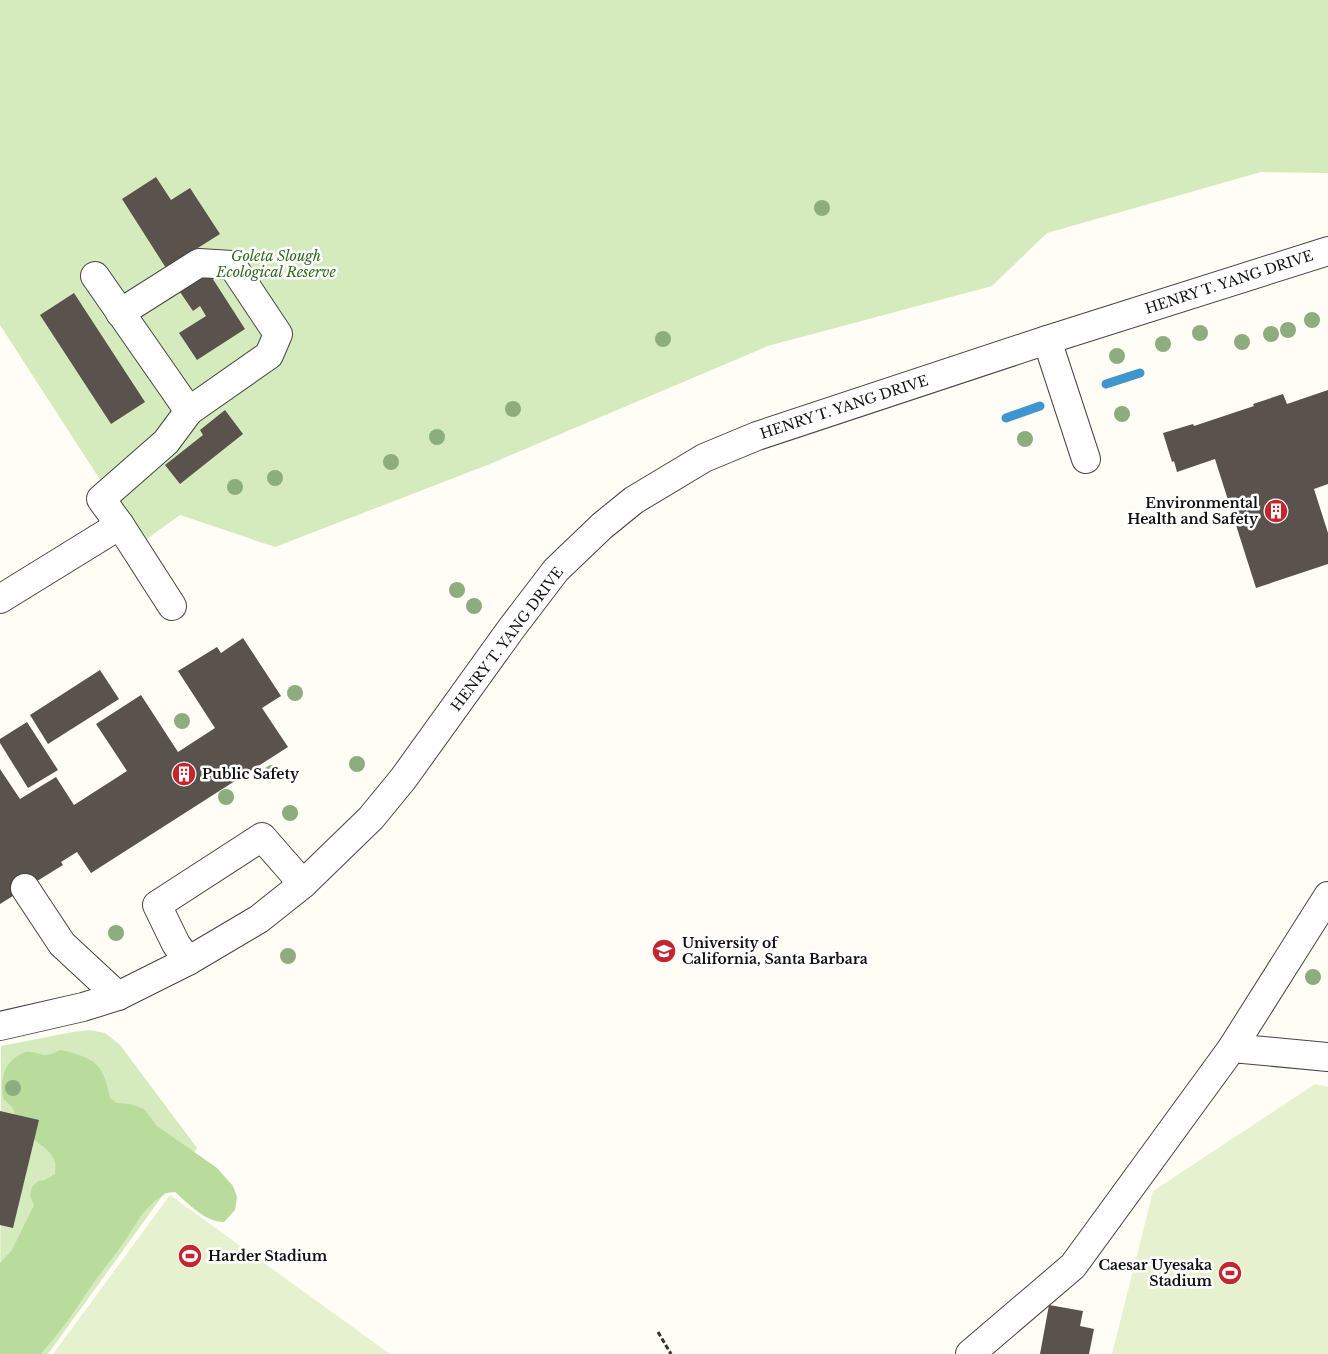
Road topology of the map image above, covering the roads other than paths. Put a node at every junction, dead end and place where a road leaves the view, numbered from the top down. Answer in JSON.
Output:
{"nodes":[{"id":1,"x":1328,"y":250,"type":"edge"},
{"id":2,"x":95,"y":276,"type":"dead end"},
{"id":3,"x":120,"y":313,"type":"junction"},
{"id":4,"x":1046,"y":340,"type":"junction"},
{"id":5,"x":188,"y":411,"type":"junction"},
{"id":6,"x":1086,"y":459,"type":"dead end"},
{"id":7,"x":120,"y":525,"type":"junction"},
{"id":8,"x":0,"y":599,"type":"edge"},
{"id":9,"x":172,"y":606,"type":"dead end"},
{"id":10,"x":303,"y":884,"type":"junction"},
{"id":11,"x":25,"y":888,"type":"dead end"},
{"id":12,"x":1328,"y":896,"type":"edge"},
{"id":13,"x":188,"y":961,"type":"junction"},
{"id":14,"x":118,"y":996,"type":"junction"},
{"id":15,"x":0,"y":1026,"type":"edge"},
{"id":16,"x":1232,"y":1048,"type":"junction"},
{"id":17,"x":1328,"y":1058,"type":"edge"},
{"id":18,"x":970,"y":1354,"type":"edge"}],
"edges":[{"from":1,"to":4,"type":"street","name":"HENRY T. YANG DRIVE"},
{"from":2,"to":3,"type":"street"},
{"from":3,"to":5,"type":"street"},
{"from":3,"to":5,"type":"street"},
{"from":4,"to":6,"type":"street"},
{"from":4,"to":10,"type":"street","name":"HENRY T. YANG DRIVE"},
{"from":5,"to":7,"type":"street"},
{"from":7,"to":8,"type":"street"},
{"from":7,"to":9,"type":"street"},
{"from":10,"to":13,"type":"street","name":"HENRY T. YANG DRIVE"},
{"from":10,"to":13,"type":"street"},
{"from":11,"to":14,"type":"street"},
{"from":12,"to":16,"type":"street"},
{"from":13,"to":14,"type":"street","name":"HENRY T. YANG DRIVE"},
{"from":14,"to":15,"type":"street","name":"HENRY T. YANG DRIVE"},
{"from":16,"to":17,"type":"street"},
{"from":16,"to":18,"type":"street"}]}
